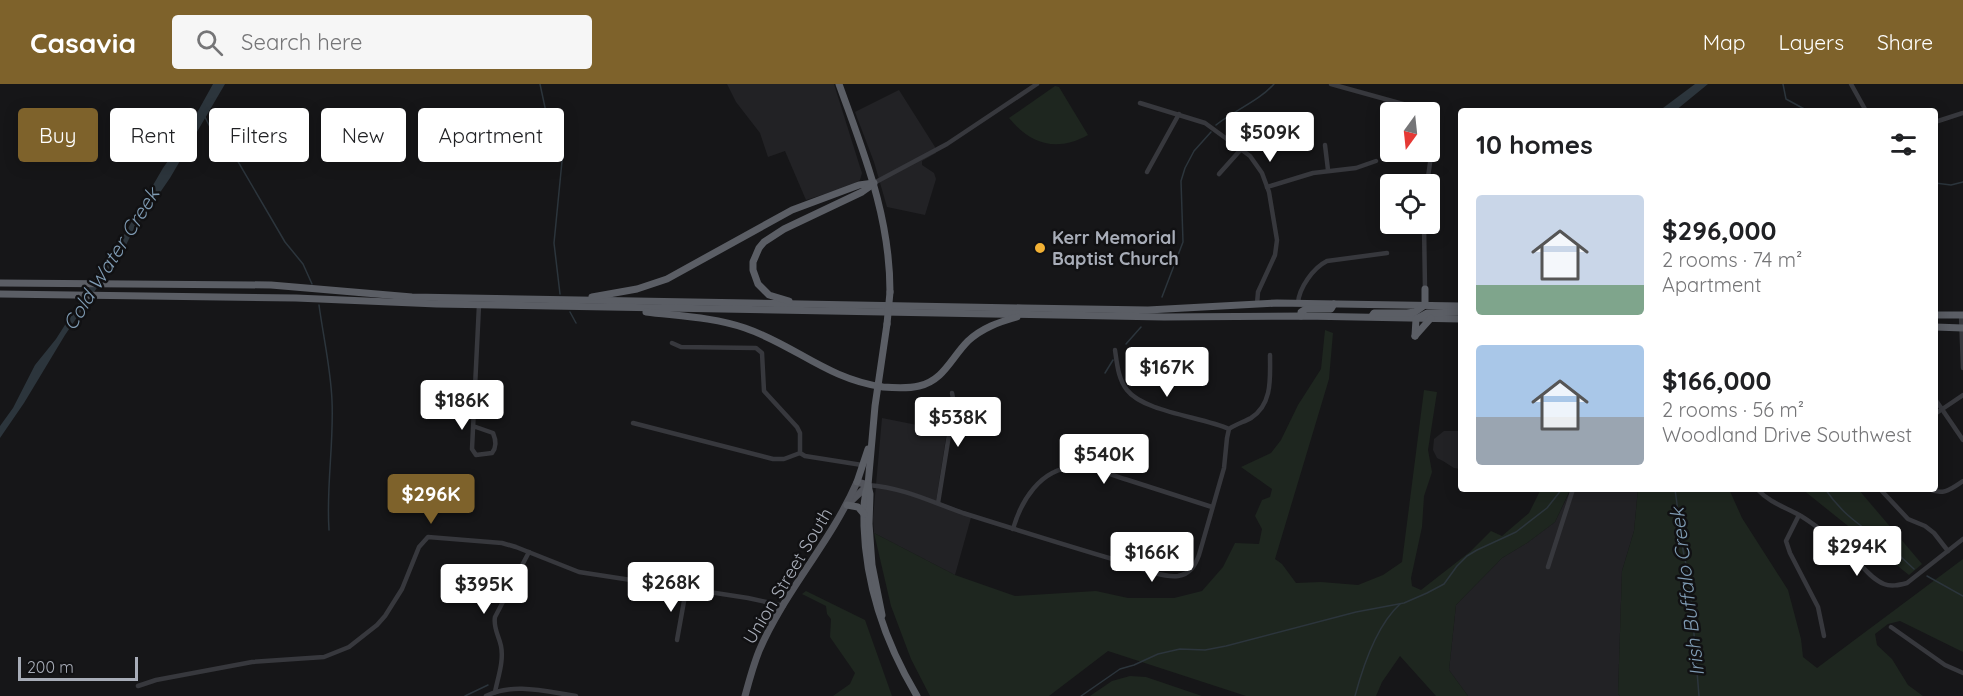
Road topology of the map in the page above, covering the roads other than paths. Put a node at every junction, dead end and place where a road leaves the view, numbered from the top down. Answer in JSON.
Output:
{"nodes":[{"id":1,"x":839,"y":84,"type":"edge"},
{"id":2,"x":1037,"y":84,"type":"edge"},
{"id":3,"x":1331,"y":84,"type":"edge"},
{"id":4,"x":1851,"y":84,"type":"edge"},
{"id":5,"x":1396,"y":102,"type":"edge"},
{"id":6,"x":1140,"y":103,"type":"dead end"},
{"id":7,"x":1864,"y":108,"type":"edge"},
{"id":8,"x":1963,"y":113,"type":"edge"},
{"id":9,"x":1179,"y":114,"type":"junction"},
{"id":10,"x":1938,"y":121,"type":"edge"},
{"id":11,"x":1261,"y":127,"type":"dead end"},
{"id":12,"x":1325,"y":146,"type":"dead end"},
{"id":13,"x":1242,"y":149,"type":"junction"},
{"id":14,"x":1376,"y":161,"type":"dead end"},
{"id":15,"x":1328,"y":171,"type":"junction"},
{"id":16,"x":1147,"y":172,"type":"dead end"},
{"id":17,"x":1219,"y":174,"type":"dead end"},
{"id":18,"x":874,"y":183,"type":"junction"},
{"id":19,"x":1268,"y":187,"type":"junction"},
{"id":20,"x":1425,"y":234,"type":"edge"},
{"id":21,"x":1387,"y":254,"type":"dead end"},
{"id":22,"x":0,"y":283,"type":"edge"},
{"id":23,"x":1425,"y":289,"type":"junction"},
{"id":24,"x":0,"y":294,"type":"edge"},
{"id":25,"x":569,"y":300,"type":"junction"},
{"id":26,"x":1298,"y":303,"type":"junction"},
{"id":27,"x":805,"y":304,"type":"junction"},
{"id":28,"x":1257,"y":304,"type":"junction"},
{"id":29,"x":1334,"y":304,"type":"junction"},
{"id":30,"x":479,"y":305,"type":"junction"},
{"id":31,"x":1414,"y":305,"type":"junction"},
{"id":32,"x":1425,"y":305,"type":"junction"},
{"id":33,"x":1458,"y":306,"type":"edge"},
{"id":34,"x":614,"y":307,"type":"junction"},
{"id":35,"x":1458,"y":312,"type":"edge"},
{"id":36,"x":1028,"y":315,"type":"junction"},
{"id":37,"x":1938,"y":315,"type":"edge"},
{"id":38,"x":1962,"y":315,"type":"edge"},
{"id":39,"x":1301,"y":316,"type":"junction"},
{"id":40,"x":1372,"y":317,"type":"junction"},
{"id":41,"x":1431,"y":318,"type":"junction"},
{"id":42,"x":1416,"y":319,"type":"junction"},
{"id":43,"x":1458,"y":319,"type":"edge"},
{"id":44,"x":1938,"y":327,"type":"edge"},
{"id":45,"x":1962,"y":328,"type":"edge"},
{"id":46,"x":672,"y":343,"type":"dead end"},
{"id":47,"x":1115,"y":350,"type":"dead end"},
{"id":48,"x":1270,"y":355,"type":"dead end"},
{"id":49,"x":1963,"y":368,"type":"edge"},
{"id":50,"x":878,"y":386,"type":"junction"},
{"id":51,"x":952,"y":393,"type":"dead end"},
{"id":52,"x":1963,"y":395,"type":"edge"},
{"id":53,"x":1938,"y":404,"type":"edge"},
{"id":54,"x":1942,"y":410,"type":"junction"},
{"id":55,"x":1938,"y":412,"type":"edge"},
{"id":56,"x":633,"y":423,"type":"dead end"},
{"id":57,"x":473,"y":426,"type":"junction"},
{"id":58,"x":1229,"y":429,"type":"junction"},
{"id":59,"x":872,"y":435,"type":"junction"},
{"id":60,"x":1963,"y":440,"type":"edge"},
{"id":61,"x":800,"y":453,"type":"junction"},
{"id":62,"x":862,"y":465,"type":"junction"},
{"id":63,"x":1963,"y":481,"type":"edge"},
{"id":64,"x":857,"y":482,"type":"junction"},
{"id":65,"x":868,"y":484,"type":"junction"},
{"id":66,"x":1572,"y":492,"type":"edge"},
{"id":67,"x":1760,"y":492,"type":"edge"},
{"id":68,"x":1883,"y":492,"type":"edge"},
{"id":69,"x":1934,"y":492,"type":"edge"},
{"id":70,"x":938,"y":503,"type":"junction"},
{"id":71,"x":847,"y":505,"type":"junction"},
{"id":72,"x":1212,"y":507,"type":"junction"},
{"id":73,"x":864,"y":514,"type":"junction"},
{"id":74,"x":1799,"y":515,"type":"junction"},
{"id":75,"x":1013,"y":529,"type":"junction"},
{"id":76,"x":1963,"y":539,"type":"edge"},
{"id":77,"x":1948,"y":550,"type":"junction"},
{"id":78,"x":529,"y":552,"type":"junction"},
{"id":79,"x":1548,"y":567,"type":"dead end"},
{"id":80,"x":686,"y":590,"type":"junction"},
{"id":81,"x":784,"y":606,"type":"junction"},
{"id":82,"x":881,"y":618,"type":"junction"},
{"id":83,"x":1891,"y":627,"type":"dead end"},
{"id":84,"x":1824,"y":636,"type":"dead end"},
{"id":85,"x":677,"y":640,"type":"dead end"},
{"id":86,"x":1963,"y":673,"type":"edge"},
{"id":87,"x":138,"y":686,"type":"dead end"},
{"id":88,"x":495,"y":692,"type":"junction"},
{"id":89,"x":566,"y":695,"type":"edge"},
{"id":90,"x":486,"y":696,"type":"edge"},
{"id":91,"x":576,"y":696,"type":"edge"},
{"id":92,"x":745,"y":696,"type":"edge"},
{"id":93,"x":917,"y":696,"type":"edge"}],
"edges":[{"from":1,"to":18,"type":"highway"},
{"from":2,"to":18,"type":"street"},
{"from":3,"to":5,"type":"street"},
{"from":4,"to":7,"type":"street"},
{"from":6,"to":9,"type":"street"},
{"from":8,"to":10,"type":"street"},
{"from":9,"to":13,"type":"street"},
{"from":9,"to":16,"type":"street"},
{"from":11,"to":13,"type":"street"},
{"from":12,"to":15,"type":"street"},
{"from":13,"to":17,"type":"street"},
{"from":13,"to":19,"type":"street"},
{"from":14,"to":15,"type":"street"},
{"from":15,"to":19,"type":"street"},
{"from":18,"to":25,"type":"highway"},
{"from":18,"to":27,"type":"highway"},
{"from":18,"to":50,"type":"highway","bridge":true},
{"from":19,"to":28,"type":"street"},
{"from":20,"to":23,"type":"street"},
{"from":21,"to":26,"type":"street"},
{"from":22,"to":25,"type":"highway"},
{"from":23,"to":31,"type":"highway"},
{"from":23,"to":32,"type":"highway"},
{"from":24,"to":30,"type":"highway"},
{"from":25,"to":27,"type":"highway"},
{"from":26,"to":28,"type":"highway"},
{"from":26,"to":29,"type":"highway"},
{"from":27,"to":28,"type":"highway"},
{"from":29,"to":31,"type":"highway"},
{"from":29,"to":39,"type":"highway"},
{"from":30,"to":34,"type":"highway"},
{"from":30,"to":57,"type":"street"},
{"from":31,"to":32,"type":"highway"},
{"from":32,"to":33,"type":"highway"},
{"from":32,"to":40,"type":"highway"},
{"from":34,"to":36,"type":"highway"},
{"from":34,"to":50,"type":"highway"},
{"from":35,"to":42,"type":"highway"},
{"from":36,"to":39,"type":"highway"},
{"from":36,"to":50,"type":"highway"},
{"from":37,"to":38,"type":"highway"},
{"from":38,"to":45,"type":"street"},
{"from":39,"to":40,"type":"highway"},
{"from":40,"to":42,"type":"highway"},
{"from":41,"to":42,"type":"highway"},
{"from":41,"to":42,"type":"highway"},
{"from":41,"to":43,"type":"highway"},
{"from":44,"to":45,"type":"highway"},
{"from":45,"to":49,"type":"street"},
{"from":46,"to":61,"type":"street"},
{"from":47,"to":58,"type":"street"},
{"from":48,"to":58,"type":"street"},
{"from":50,"to":59,"type":"highway"},
{"from":51,"to":70,"type":"street"},
{"from":52,"to":54,"type":"street"},
{"from":53,"to":54,"type":"street"},
{"from":54,"to":55,"type":"street"},
{"from":54,"to":60,"type":"street"},
{"from":56,"to":61,"type":"street"},
{"from":57,"to":57,"type":"street"},
{"from":58,"to":72,"type":"street"},
{"from":59,"to":62,"type":"highway"},
{"from":59,"to":65,"type":"highway"},
{"from":61,"to":62,"type":"street"},
{"from":62,"to":64,"type":"highway"},
{"from":63,"to":69,"type":"street"},
{"from":64,"to":65,"type":"main road"},
{"from":64,"to":71,"type":"main road","name":"Union Street South"},
{"from":65,"to":70,"type":"street"},
{"from":65,"to":71,"type":"main road","name":"Union Street South"},
{"from":65,"to":73,"type":"highway"},
{"from":65,"to":82,"type":"highway"},
{"from":66,"to":79,"type":"street"},
{"from":67,"to":74,"type":"street"},
{"from":68,"to":77,"type":"street"},
{"from":70,"to":75,"type":"street"},
{"from":71,"to":73,"type":"highway"},
{"from":71,"to":81,"type":"main road","name":"Union Street South"},
{"from":72,"to":75,"type":"street"},
{"from":72,"to":75,"type":"street"},
{"from":73,"to":82,"type":"highway"},
{"from":74,"to":77,"type":"street"},
{"from":74,"to":84,"type":"street"},
{"from":76,"to":77,"type":"street"},
{"from":78,"to":80,"type":"street"},
{"from":78,"to":87,"type":"street"},
{"from":78,"to":88,"type":"street"},
{"from":80,"to":81,"type":"street"},
{"from":80,"to":85,"type":"street"},
{"from":81,"to":92,"type":"main road","name":"Union Street South"},
{"from":82,"to":93,"type":"highway"},
{"from":83,"to":86,"type":"street"},
{"from":88,"to":89,"type":"street"},
{"from":88,"to":90,"type":"street"},
{"from":89,"to":91,"type":"street"}]}
